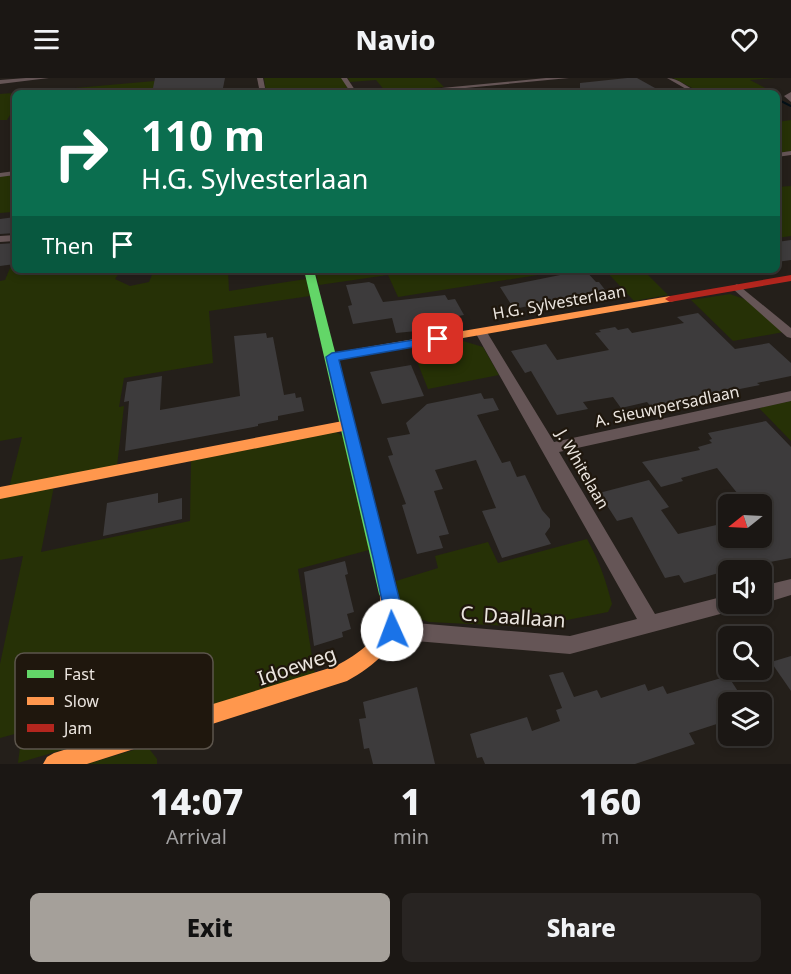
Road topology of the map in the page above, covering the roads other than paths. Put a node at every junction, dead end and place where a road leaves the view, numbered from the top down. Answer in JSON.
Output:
{"nodes":[{"id":1,"x":46,"y":78,"type":"edge"},
{"id":2,"x":566,"y":78,"type":"edge"},
{"id":3,"x":670,"y":78,"type":"edge"},
{"id":4,"x":0,"y":82,"type":"edge"},
{"id":5,"x":427,"y":90,"type":"edge"},
{"id":6,"x":692,"y":90,"type":"edge"},
{"id":7,"x":310,"y":273,"type":"edge"},
{"id":8,"x":791,"y":278,"type":"edge"},
{"id":9,"x":737,"y":287,"type":"junction"},
{"id":10,"x":481,"y":332,"type":"junction"},
{"id":11,"x":791,"y":334,"type":"edge"},
{"id":12,"x":332,"y":357,"type":"junction"},
{"id":13,"x":791,"y":396,"type":"edge"},
{"id":14,"x":348,"y":425,"type":"junction"},
{"id":15,"x":550,"y":448,"type":"junction"},
{"id":16,"x":1,"y":493,"type":"edge"},
{"id":17,"x":791,"y":587,"type":"edge"},
{"id":18,"x":772,"y":592,"type":"edge"},
{"id":19,"x":718,"y":607,"type":"edge"},
{"id":20,"x":651,"y":625,"type":"junction"},
{"id":21,"x":392,"y":630,"type":"junction"},
{"id":22,"x":213,"y":714,"type":"edge"},
{"id":23,"x":102,"y":749,"type":"edge"},
{"id":24,"x":54,"y":764,"type":"edge"}],
"edges":[{"from":1,"to":4,"type":"street"},
{"from":2,"to":5,"type":"street"},
{"from":3,"to":6,"type":"street"},
{"from":7,"to":12,"type":"street"},
{"from":8,"to":9,"type":"street","name":"H.G. Sylvesterlaan"},
{"from":9,"to":10,"type":"street","name":"H.G. Sylvesterlaan"},
{"from":9,"to":11,"type":"street"},
{"from":10,"to":12,"type":"street","name":"H.G. Sylvesterlaan"},
{"from":10,"to":15,"type":"street","name":"J. Whitelaan"},
{"from":12,"to":14,"type":"street"},
{"from":13,"to":15,"type":"street","name":"A. Sieuwpersadlaan"},
{"from":14,"to":16,"type":"street"},
{"from":14,"to":21,"type":"street"},
{"from":15,"to":20,"type":"street","name":"J. Whitelaan"},
{"from":17,"to":18,"type":"street"},
{"from":19,"to":20,"type":"street","name":"C. Daallaan"},
{"from":20,"to":21,"type":"street","name":"C. Daallaan"},
{"from":21,"to":22,"type":"street","name":"Idoeweg"},
{"from":23,"to":24,"type":"street","name":"Idoeweg"}]}
